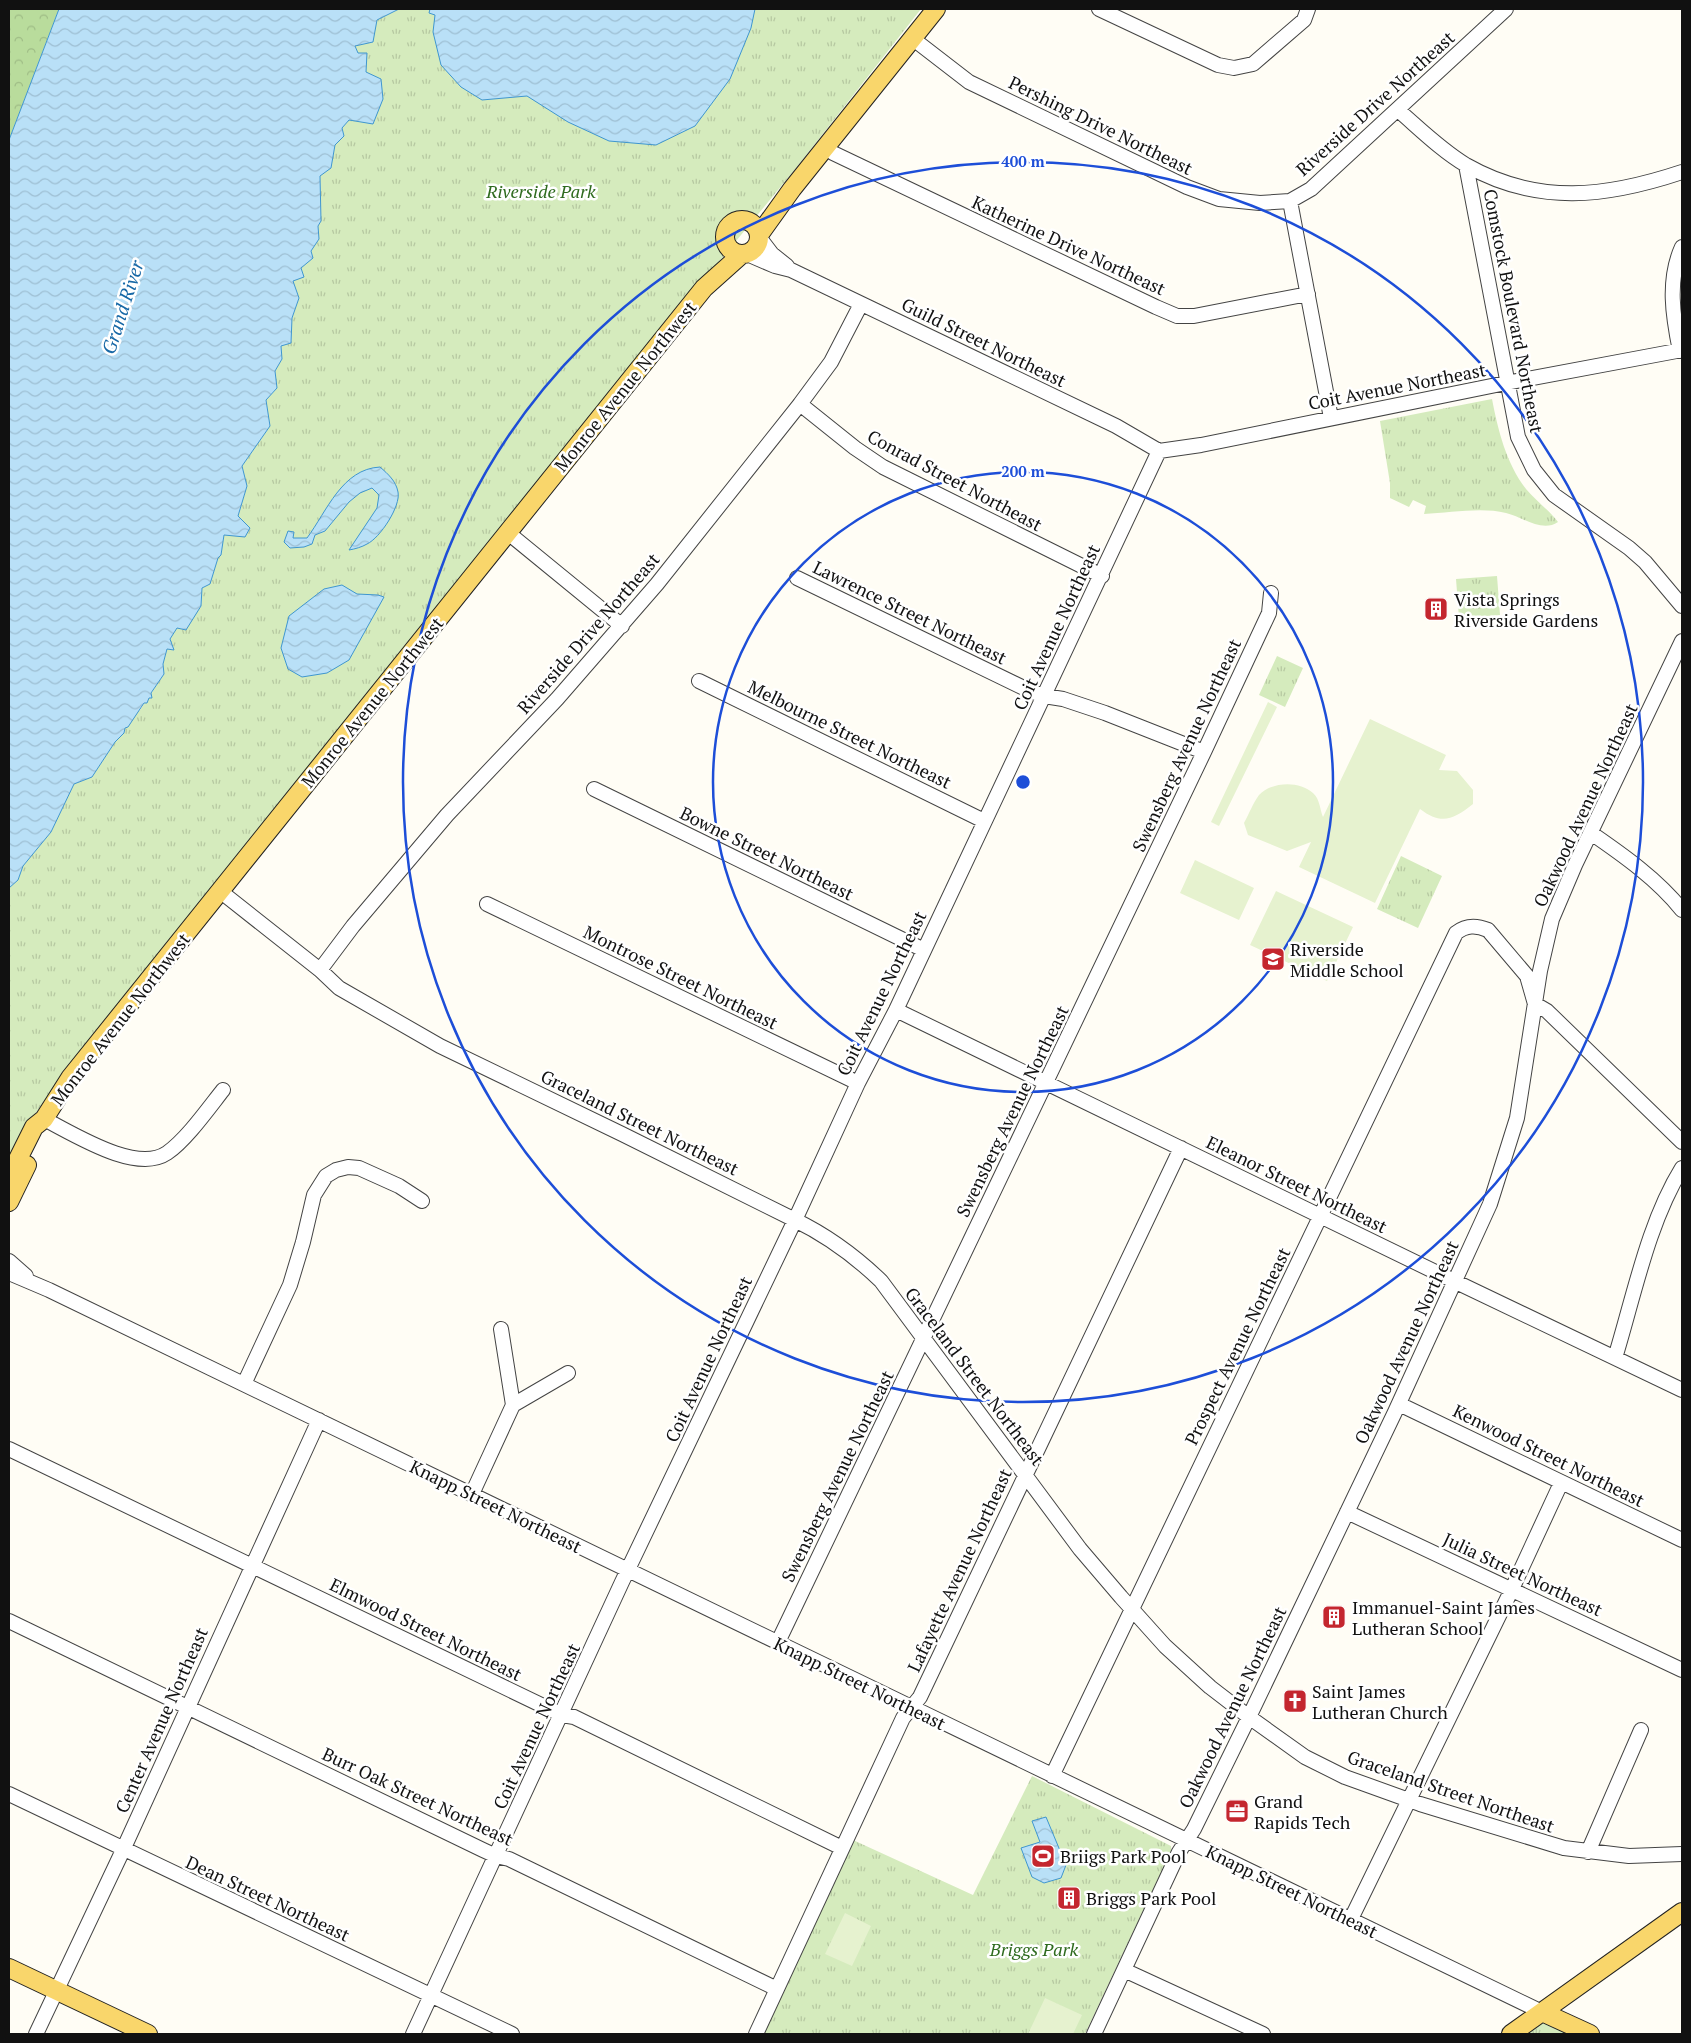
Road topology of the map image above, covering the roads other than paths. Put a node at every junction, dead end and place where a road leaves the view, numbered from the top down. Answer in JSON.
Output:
{"nodes":[{"id":1,"x":936,"y":9,"type":"edge"},
{"id":2,"x":1099,"y":9,"type":"edge"},
{"id":3,"x":1308,"y":9,"type":"edge"},
{"id":4,"x":1506,"y":9,"type":"edge"},
{"id":5,"x":912,"y":38,"type":"junction"},
{"id":6,"x":1398,"y":110,"type":"junction"},
{"id":7,"x":826,"y":147,"type":"junction"},
{"id":8,"x":1466,"y":165,"type":"junction"},
{"id":9,"x":1682,"y":172,"type":"edge"},
{"id":10,"x":792,"y":189,"type":"junction"},
{"id":11,"x":1290,"y":201,"type":"junction"},
{"id":12,"x":744,"y":221,"type":"junction"},
{"id":13,"x":759,"y":236,"type":"junction"},
{"id":14,"x":726,"y":242,"type":"junction"},
{"id":15,"x":1682,"y":247,"type":"edge"},
{"id":16,"x":745,"y":254,"type":"junction"},
{"id":17,"x":791,"y":270,"type":"junction"},
{"id":18,"x":704,"y":288,"type":"junction"},
{"id":19,"x":1308,"y":294,"type":"junction"},
{"id":20,"x":861,"y":304,"type":"junction"},
{"id":21,"x":1681,"y":351,"type":"edge"},
{"id":22,"x":1506,"y":383,"type":"junction"},
{"id":23,"x":800,"y":404,"type":"junction"},
{"id":24,"x":1330,"y":418,"type":"junction"},
{"id":25,"x":1159,"y":451,"type":"junction"},
{"id":26,"x":507,"y":532,"type":"junction"},
{"id":27,"x":1102,"y":576,"type":"junction"},
{"id":28,"x":797,"y":578,"type":"dead end"},
{"id":29,"x":1271,"y":593,"type":"dead end"},
{"id":30,"x":1682,"y":606,"type":"edge"},
{"id":31,"x":622,"y":626,"type":"junction"},
{"id":32,"x":1682,"y":641,"type":"edge"},
{"id":33,"x":698,"y":681,"type":"dead end"},
{"id":34,"x":1044,"y":696,"type":"junction"},
{"id":35,"x":1204,"y":752,"type":"junction"},
{"id":36,"x":594,"y":789,"type":"dead end"},
{"id":37,"x":984,"y":821,"type":"junction"},
{"id":38,"x":1591,"y":833,"type":"junction"},
{"id":39,"x":220,"y":891,"type":"junction"},
{"id":40,"x":488,"y":904,"type":"dead end"},
{"id":41,"x":1682,"y":910,"type":"edge"},
{"id":42,"x":924,"y":950,"type":"junction"},
{"id":43,"x":320,"y":970,"type":"junction"},
{"id":44,"x":1535,"y":1004,"type":"junction"},
{"id":45,"x":896,"y":1010,"type":"junction"},
{"id":46,"x":858,"y":1083,"type":"junction"},
{"id":47,"x":1046,"y":1083,"type":"junction"},
{"id":48,"x":223,"y":1090,"type":"dead end"},
{"id":49,"x":44,"y":1118,"type":"junction"},
{"id":50,"x":1682,"y":1142,"type":"edge"},
{"id":51,"x":1182,"y":1148,"type":"junction"},
{"id":52,"x":1682,"y":1168,"type":"edge"},
{"id":53,"x":9,"y":1177,"type":"edge"},
{"id":54,"x":9,"y":1202,"type":"edge"},
{"id":55,"x":422,"y":1202,"type":"dead end"},
{"id":56,"x":1321,"y":1216,"type":"junction"},
{"id":57,"x":795,"y":1220,"type":"junction"},
{"id":58,"x":9,"y":1261,"type":"edge"},
{"id":59,"x":9,"y":1273,"type":"edge"},
{"id":60,"x":1454,"y":1281,"type":"junction"},
{"id":61,"x":35,"y":1283,"type":"junction"},
{"id":62,"x":501,"y":1329,"type":"dead end"},
{"id":63,"x":924,"y":1339,"type":"junction"},
{"id":64,"x":1615,"y":1358,"type":"junction"},
{"id":65,"x":568,"y":1373,"type":"dead end"},
{"id":66,"x":244,"y":1384,"type":"junction"},
{"id":67,"x":1682,"y":1390,"type":"edge"},
{"id":68,"x":1399,"y":1404,"type":"junction"},
{"id":69,"x":513,"y":1405,"type":"junction"},
{"id":70,"x":319,"y":1420,"type":"junction"},
{"id":71,"x":9,"y":1449,"type":"edge"},
{"id":72,"x":1025,"y":1475,"type":"junction"},
{"id":73,"x":1561,"y":1483,"type":"junction"},
{"id":74,"x":472,"y":1494,"type":"junction"},
{"id":75,"x":1347,"y":1512,"type":"junction"},
{"id":76,"x":1682,"y":1540,"type":"edge"},
{"id":77,"x":252,"y":1565,"type":"junction"},
{"id":78,"x":628,"y":1570,"type":"junction"},
{"id":79,"x":1512,"y":1589,"type":"junction"},
{"id":80,"x":1131,"y":1609,"type":"junction"},
{"id":81,"x":9,"y":1621,"type":"edge"},
{"id":82,"x":778,"y":1642,"type":"junction"},
{"id":83,"x":1682,"y":1670,"type":"edge"},
{"id":84,"x":187,"y":1708,"type":"junction"},
{"id":85,"x":912,"y":1708,"type":"junction"},
{"id":86,"x":562,"y":1715,"type":"junction"},
{"id":87,"x":1249,"y":1718,"type":"junction"},
{"id":88,"x":1641,"y":1730,"type":"dead end"},
{"id":89,"x":1052,"y":1776,"type":"junction"},
{"id":90,"x":9,"y":1794,"type":"edge"},
{"id":91,"x":1408,"y":1800,"type":"junction"},
{"id":92,"x":1187,"y":1841,"type":"junction"},
{"id":93,"x":842,"y":1848,"type":"junction"},
{"id":94,"x":123,"y":1850,"type":"junction"},
{"id":95,"x":1588,"y":1852,"type":"junction"},
{"id":96,"x":1682,"y":1854,"type":"edge"},
{"id":97,"x":496,"y":1856,"type":"junction"},
{"id":98,"x":1680,"y":1918,"type":"edge"},
{"id":99,"x":1351,"y":1919,"type":"junction"},
{"id":100,"x":9,"y":1968,"type":"edge"},
{"id":101,"x":1124,"y":1970,"type":"junction"},
{"id":102,"x":777,"y":1989,"type":"junction"},
{"id":103,"x":56,"y":1990,"type":"junction"},
{"id":104,"x":431,"y":1996,"type":"junction"},
{"id":105,"x":1542,"y":2012,"type":"junction"},
{"id":106,"x":36,"y":2034,"type":"edge"},
{"id":107,"x":148,"y":2034,"type":"edge"},
{"id":108,"x":413,"y":2034,"type":"edge"},
{"id":109,"x":512,"y":2034,"type":"edge"},
{"id":110,"x":756,"y":2034,"type":"edge"},
{"id":111,"x":1094,"y":2034,"type":"edge"},
{"id":112,"x":1263,"y":2034,"type":"edge"},
{"id":113,"x":1511,"y":2034,"type":"edge"},
{"id":114,"x":1590,"y":2034,"type":"edge"}],
"edges":[{"from":1,"to":5,"type":"main road"},
{"from":2,"to":3,"type":"street"},
{"from":4,"to":6,"type":"street","name":"Riverside Drive Northeast"},
{"from":5,"to":7,"type":"main road"},
{"from":5,"to":11,"type":"street","name":"Pershing Drive Northeast"},
{"from":6,"to":8,"type":"street"},
{"from":6,"to":11,"type":"street","name":"Riverside Drive Northeast"},
{"from":7,"to":10,"type":"main road"},
{"from":7,"to":19,"type":"street","name":"Katherine Drive Northeast"},
{"from":8,"to":9,"type":"street"},
{"from":8,"to":22,"type":"street","name":"Comstock Boulevard Northeast"},
{"from":10,"to":12,"type":"main road"},
{"from":10,"to":13,"type":"main road"},
{"from":11,"to":19,"type":"street"},
{"from":12,"to":13,"type":"main road"},
{"from":12,"to":14,"type":"main road"},
{"from":13,"to":16,"type":"main road"},
{"from":13,"to":17,"type":"street","name":"Guild Street Northeast"},
{"from":14,"to":16,"type":"main road"},
{"from":14,"to":18,"type":"main road","name":"Monroe Avenue Northwest"},
{"from":15,"to":21,"type":"street"},
{"from":16,"to":17,"type":"street","name":"Guild Street Northeast"},
{"from":16,"to":18,"type":"main road","name":"Monroe Avenue Northwest"},
{"from":17,"to":20,"type":"street","name":"Guild Street Northeast"},
{"from":18,"to":26,"type":"main road","name":"Monroe Avenue Northwest"},
{"from":19,"to":24,"type":"street"},
{"from":20,"to":23,"type":"street","name":"Riverside Drive Northeast"},
{"from":20,"to":25,"type":"street","name":"Guild Street Northeast"},
{"from":21,"to":22,"type":"street","name":"Coit Avenue Northeast"},
{"from":22,"to":24,"type":"street","name":"Coit Avenue Northeast"},
{"from":22,"to":30,"type":"street","name":"Comstock Boulevard Northeast"},
{"from":23,"to":27,"type":"street","name":"Conrad Street Northeast"},
{"from":23,"to":31,"type":"street","name":"Riverside Drive Northeast"},
{"from":24,"to":25,"type":"street","name":"Coit Avenue Northeast"},
{"from":25,"to":27,"type":"street","name":"Coit Avenue Northeast"},
{"from":26,"to":31,"type":"street"},
{"from":26,"to":39,"type":"main road","name":"Monroe Avenue Northwest"},
{"from":27,"to":34,"type":"street","name":"Coit Avenue Northeast"},
{"from":28,"to":34,"type":"street","name":"Lawrence Street Northeast"},
{"from":29,"to":35,"type":"street","name":"Swensberg Avenue Northeast"},
{"from":31,"to":43,"type":"street","name":"Riverside Drive Northeast"},
{"from":32,"to":38,"type":"street","name":"Oakwood Avenue Northeast"},
{"from":33,"to":37,"type":"street","name":"Melbourne Street Northeast"},
{"from":34,"to":35,"type":"street","name":"Lawrence Street Northeast"},
{"from":34,"to":37,"type":"street","name":"Coit Avenue Northeast"},
{"from":35,"to":47,"type":"street","name":"Swensberg Avenue Northeast"},
{"from":36,"to":42,"type":"street","name":"Bowne Street Northeast"},
{"from":37,"to":42,"type":"street","name":"Coit Avenue Northeast"},
{"from":38,"to":41,"type":"street"},
{"from":38,"to":44,"type":"street","name":"Oakwood Avenue Northeast"},
{"from":39,"to":43,"type":"street","name":"Graceland Street Northeast"},
{"from":39,"to":49,"type":"main road","name":"Monroe Avenue Northwest"},
{"from":40,"to":46,"type":"street","name":"Montrose Street Northeast"},
{"from":42,"to":45,"type":"street","name":"Coit Avenue Northeast"},
{"from":43,"to":57,"type":"street","name":"Graceland Street Northeast"},
{"from":44,"to":50,"type":"street"},
{"from":44,"to":56,"type":"street","name":"Prospect Avenue Northeast"},
{"from":44,"to":60,"type":"street","name":"Oakwood Avenue Northeast"},
{"from":45,"to":46,"type":"street","name":"Coit Avenue Northeast"},
{"from":45,"to":47,"type":"street","name":"Eleanor Street Northeast"},
{"from":46,"to":57,"type":"street","name":"Coit Avenue Northeast"},
{"from":47,"to":51,"type":"street","name":"Eleanor Street Northeast"},
{"from":47,"to":63,"type":"street","name":"Swensberg Avenue Northeast"},
{"from":48,"to":49,"type":"street"},
{"from":49,"to":53,"type":"main road","name":"Monroe Avenue Northwest"},
{"from":49,"to":54,"type":"main road","name":"Monroe Avenue Northwest"},
{"from":51,"to":56,"type":"street","name":"Eleanor Street Northeast"},
{"from":51,"to":72,"type":"street","name":"Lafayette Avenue Northeast"},
{"from":52,"to":64,"type":"street"},
{"from":55,"to":66,"type":"street"},
{"from":56,"to":60,"type":"street","name":"Eleanor Street Northeast"},
{"from":56,"to":80,"type":"street","name":"Prospect Avenue Northeast"},
{"from":57,"to":63,"type":"street","name":"Graceland Street Northeast"},
{"from":57,"to":78,"type":"street","name":"Coit Avenue Northeast"},
{"from":58,"to":61,"type":"street"},
{"from":59,"to":61,"type":"street"},
{"from":60,"to":64,"type":"street","name":"Eleanor Street Northeast"},
{"from":60,"to":68,"type":"street","name":"Oakwood Avenue Northeast"},
{"from":61,"to":66,"type":"street","name":"Knapp Street Northeast"},
{"from":62,"to":69,"type":"street"},
{"from":63,"to":72,"type":"street","name":"Graceland Street Northeast"},
{"from":63,"to":82,"type":"street","name":"Swensberg Avenue Northeast"},
{"from":64,"to":67,"type":"street","name":"Eleanor Street Northeast"},
{"from":65,"to":69,"type":"street"},
{"from":66,"to":70,"type":"street","name":"Knapp Street Northeast"},
{"from":68,"to":73,"type":"street","name":"Kenwood Street Northeast"},
{"from":68,"to":75,"type":"street","name":"Oakwood Avenue Northeast"},
{"from":69,"to":74,"type":"street"},
{"from":70,"to":74,"type":"street","name":"Knapp Street Northeast"},
{"from":70,"to":77,"type":"street","name":"Center Avenue Northeast"},
{"from":71,"to":77,"type":"street","name":"Elmwood Street Northeast"},
{"from":72,"to":80,"type":"street","name":"Graceland Street Northeast"},
{"from":72,"to":85,"type":"street","name":"Lafayette Avenue Northeast"},
{"from":73,"to":76,"type":"street","name":"Kenwood Street Northeast"},
{"from":73,"to":79,"type":"street"},
{"from":74,"to":78,"type":"street","name":"Knapp Street Northeast"},
{"from":75,"to":79,"type":"street","name":"Julia Street Northeast"},
{"from":75,"to":87,"type":"street","name":"Oakwood Avenue Northeast"},
{"from":77,"to":84,"type":"street","name":"Center Avenue Northeast"},
{"from":77,"to":86,"type":"street","name":"Elmwood Street Northeast"},
{"from":78,"to":82,"type":"street","name":"Knapp Street Northeast"},
{"from":78,"to":86,"type":"street","name":"Coit Avenue Northeast"},
{"from":79,"to":83,"type":"street","name":"Julia Street Northeast"},
{"from":79,"to":91,"type":"street"},
{"from":80,"to":87,"type":"street","name":"Graceland Street Northeast"},
{"from":80,"to":89,"type":"street","name":"Prospect Avenue Northeast"},
{"from":81,"to":84,"type":"street","name":"Burr Oak Street Northeast"},
{"from":82,"to":85,"type":"street","name":"Knapp Street Northeast"},
{"from":84,"to":94,"type":"street","name":"Center Avenue Northeast"},
{"from":84,"to":97,"type":"street","name":"Burr Oak Street Northeast"},
{"from":85,"to":89,"type":"street","name":"Knapp Street Northeast"},
{"from":85,"to":93,"type":"street","name":"Lafayette Avenue Northeast"},
{"from":86,"to":93,"type":"street","name":"Elmwood Street Northeast"},
{"from":86,"to":97,"type":"street","name":"Coit Avenue Northeast"},
{"from":87,"to":91,"type":"street","name":"Graceland Street Northeast"},
{"from":87,"to":92,"type":"street","name":"Oakwood Avenue Northeast"},
{"from":88,"to":95,"type":"street"},
{"from":89,"to":92,"type":"street","name":"Knapp Street Northeast"},
{"from":90,"to":94,"type":"street","name":"Dean Street Northeast"},
{"from":91,"to":95,"type":"street","name":"Graceland Street Northeast"},
{"from":91,"to":99,"type":"street"},
{"from":92,"to":99,"type":"street","name":"Knapp Street Northeast"},
{"from":92,"to":101,"type":"street","name":"Oakwood Avenue Northeast"},
{"from":93,"to":102,"type":"street","name":"Lafayette Avenue Northeast"},
{"from":94,"to":103,"type":"street","name":"Center Avenue Northeast"},
{"from":94,"to":104,"type":"street","name":"Dean Street Northeast"},
{"from":95,"to":96,"type":"street","name":"Graceland Street Northeast"},
{"from":97,"to":102,"type":"street","name":"Burr Oak Street Northeast"},
{"from":97,"to":104,"type":"street","name":"Coit Avenue Northeast"},
{"from":98,"to":105,"type":"main road"},
{"from":99,"to":105,"type":"street","name":"Knapp Street Northeast"},
{"from":100,"to":103,"type":"main road"},
{"from":101,"to":111,"type":"street","name":"Oakwood Avenue Northeast"},
{"from":101,"to":112,"type":"street"},
{"from":102,"to":110,"type":"street","name":"Lafayette Avenue Northeast"},
{"from":103,"to":106,"type":"street","name":"Center Avenue Northeast"},
{"from":103,"to":107,"type":"main road"},
{"from":104,"to":108,"type":"street","name":"Coit Avenue Northeast"},
{"from":104,"to":109,"type":"street","name":"Dean Street Northeast"},
{"from":105,"to":113,"type":"main road"},
{"from":105,"to":114,"type":"main road","name":"Knapp Street Northeast"}]}
